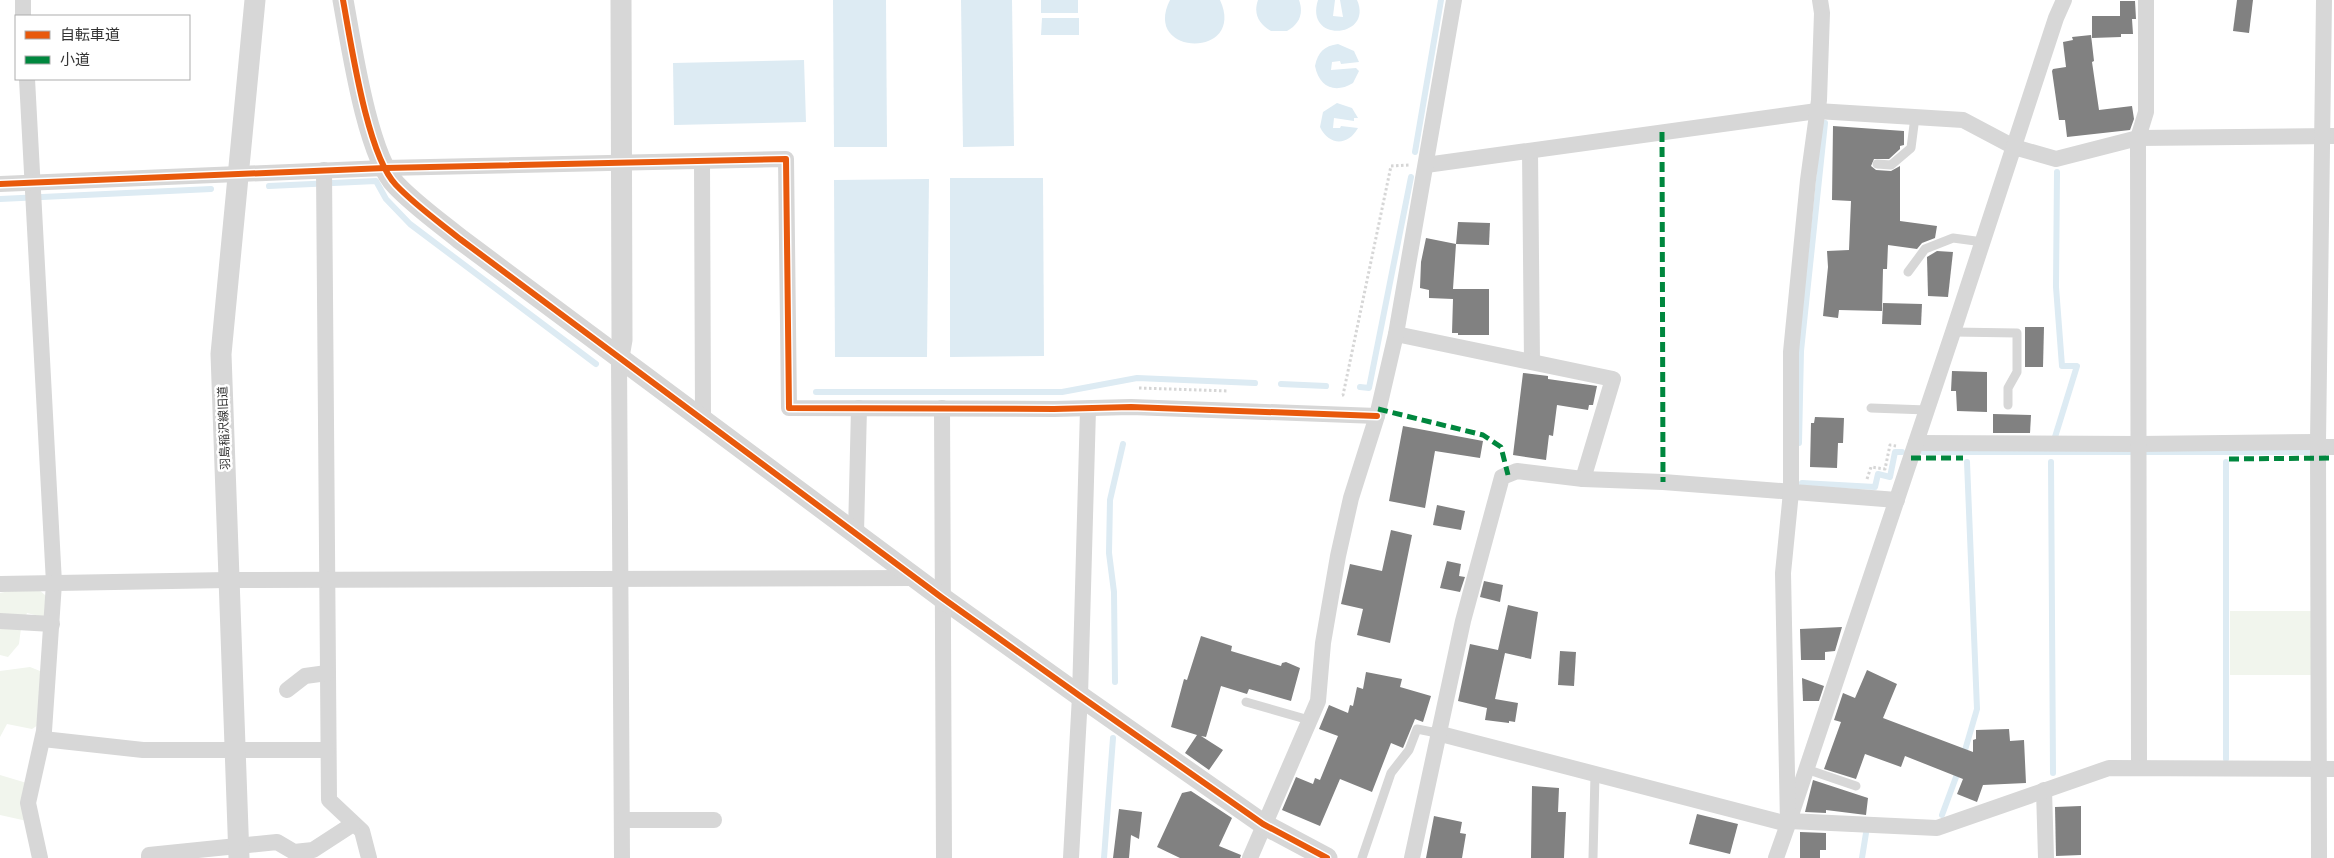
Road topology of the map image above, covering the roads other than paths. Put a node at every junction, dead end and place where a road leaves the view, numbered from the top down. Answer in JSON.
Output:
{"nodes":[{"id":1,"x":23,"y":0,"type":"edge"},
{"id":2,"x":255,"y":0,"type":"edge"},
{"id":3,"x":342,"y":0,"type":"edge"},
{"id":4,"x":621,"y":0,"type":"edge"},
{"id":5,"x":1454,"y":0,"type":"edge"},
{"id":6,"x":1820,"y":0,"type":"edge"},
{"id":7,"x":2064,"y":0,"type":"edge"},
{"id":8,"x":2146,"y":0,"type":"edge"},
{"id":9,"x":2324,"y":0,"type":"edge"},
{"id":10,"x":24,"y":15,"type":"edge"},
{"id":11,"x":26,"y":80,"type":"edge"},
{"id":12,"x":1817,"y":111,"type":"junction"},
{"id":13,"x":1915,"y":117,"type":"junction"},
{"id":14,"x":2329,"y":136,"type":"edge"},
{"id":15,"x":2138,"y":138,"type":"junction"},
{"id":16,"x":2014,"y":147,"type":"junction"},
{"id":17,"x":1530,"y":150,"type":"junction"},
{"id":18,"x":702,"y":161,"type":"junction"},
{"id":19,"x":622,"y":162,"type":"junction"},
{"id":20,"x":1877,"y":164,"type":"dead end"},
{"id":21,"x":1426,"y":165,"type":"junction"},
{"id":22,"x":385,"y":168,"type":"junction"},
{"id":23,"x":324,"y":170,"type":"junction"},
{"id":24,"x":238,"y":174,"type":"junction"},
{"id":25,"x":32,"y":183,"type":"junction"},
{"id":26,"x":0,"y":184,"type":"edge"},
{"id":27,"x":1983,"y":242,"type":"junction"},
{"id":28,"x":1908,"y":272,"type":"dead end"},
{"id":29,"x":1954,"y":332,"type":"junction"},
{"id":30,"x":1396,"y":334,"type":"junction"},
{"id":31,"x":619,"y":357,"type":"junction"},
{"id":32,"x":1532,"y":362,"type":"junction"},
{"id":33,"x":2008,"y":405,"type":"dead end"},
{"id":34,"x":858,"y":408,"type":"junction"},
{"id":35,"x":942,"y":408,"type":"junction"},
{"id":36,"x":1871,"y":408,"type":"dead end"},
{"id":37,"x":1088,"y":409,"type":"junction"},
{"id":38,"x":1927,"y":410,"type":"junction"},
{"id":39,"x":1377,"y":416,"type":"junction"},
{"id":40,"x":703,"y":418,"type":"junction"},
{"id":41,"x":2139,"y":444,"type":"junction"},
{"id":42,"x":2324,"y":445,"type":"edge"},
{"id":43,"x":1915,"y":446,"type":"junction"},
{"id":44,"x":1583,"y":479,"type":"junction"},
{"id":45,"x":1791,"y":492,"type":"junction"},
{"id":46,"x":1897,"y":500,"type":"junction"},
{"id":47,"x":856,"y":533,"type":"junction"},
{"id":48,"x":916,"y":578,"type":"junction"},
{"id":49,"x":620,"y":579,"type":"junction"},
{"id":50,"x":228,"y":580,"type":"junction"},
{"id":51,"x":326,"y":580,"type":"junction"},
{"id":52,"x":54,"y":583,"type":"junction"},
{"id":53,"x":0,"y":584,"type":"edge"},
{"id":54,"x":941,"y":597,"type":"junction"},
{"id":55,"x":0,"y":622,"type":"edge"},
{"id":56,"x":52,"y":624,"type":"junction"},
{"id":57,"x":328,"y":672,"type":"junction"},
{"id":58,"x":287,"y":690,"type":"dead end"},
{"id":59,"x":1080,"y":696,"type":"junction"},
{"id":60,"x":1246,"y":702,"type":"dead end"},
{"id":61,"x":1310,"y":720,"type":"junction"},
{"id":62,"x":1437,"y":733,"type":"junction"},
{"id":63,"x":43,"y":739,"type":"junction"},
{"id":64,"x":236,"y":750,"type":"junction"},
{"id":65,"x":327,"y":750,"type":"junction"},
{"id":66,"x":1806,"y":768,"type":"junction"},
{"id":67,"x":2140,"y":768,"type":"junction"},
{"id":68,"x":2327,"y":769,"type":"edge"},
{"id":69,"x":1595,"y":774,"type":"junction"},
{"id":70,"x":1856,"y":786,"type":"dead end"},
{"id":71,"x":2044,"y":790,"type":"junction"},
{"id":72,"x":622,"y":820,"type":"junction"},
{"id":73,"x":714,"y":820,"type":"dead end"},
{"id":74,"x":1788,"y":822,"type":"junction"},
{"id":75,"x":353,"y":824,"type":"junction"},
{"id":76,"x":1263,"y":824,"type":"junction"},
{"id":77,"x":239,"y":851,"type":"edge"},
{"id":78,"x":40,"y":858,"type":"edge"},
{"id":79,"x":148,"y":858,"type":"edge"},
{"id":80,"x":369,"y":858,"type":"edge"},
{"id":81,"x":622,"y":858,"type":"edge"},
{"id":82,"x":944,"y":858,"type":"edge"},
{"id":83,"x":1071,"y":858,"type":"edge"},
{"id":84,"x":1250,"y":858,"type":"edge"},
{"id":85,"x":1327,"y":858,"type":"edge"},
{"id":86,"x":1362,"y":858,"type":"edge"},
{"id":87,"x":1412,"y":858,"type":"edge"},
{"id":88,"x":1593,"y":858,"type":"edge"},
{"id":89,"x":1776,"y":858,"type":"edge"},
{"id":90,"x":2046,"y":858,"type":"edge"},
{"id":91,"x":2319,"y":858,"type":"edge"}],
"edges":[{"from":1,"to":10,"type":"street"},
{"from":2,"to":24,"type":"street","name":"羽島稲沢線旧道"},
{"from":3,"to":22,"type":"street"},
{"from":4,"to":19,"type":"street"},
{"from":5,"to":21,"type":"street"},
{"from":6,"to":12,"type":"street"},
{"from":7,"to":16,"type":"street"},
{"from":8,"to":15,"type":"street"},
{"from":9,"to":14,"type":"street"},
{"from":11,"to":25,"type":"street"},
{"from":12,"to":13,"type":"street"},
{"from":12,"to":17,"type":"street"},
{"from":12,"to":45,"type":"street"},
{"from":13,"to":16,"type":"street"},
{"from":13,"to":20,"type":"lane"},
{"from":14,"to":15,"type":"street"},
{"from":14,"to":42,"type":"street"},
{"from":15,"to":16,"type":"street"},
{"from":15,"to":41,"type":"street"},
{"from":16,"to":27,"type":"street"},
{"from":17,"to":21,"type":"street"},
{"from":17,"to":32,"type":"street"},
{"from":18,"to":19,"type":"street"},
{"from":18,"to":34,"type":"street"},
{"from":18,"to":40,"type":"street"},
{"from":19,"to":22,"type":"street"},
{"from":19,"to":31,"type":"street"},
{"from":21,"to":30,"type":"street"},
{"from":22,"to":23,"type":"street"},
{"from":22,"to":31,"type":"street"},
{"from":23,"to":24,"type":"street"},
{"from":23,"to":51,"type":"street"},
{"from":24,"to":25,"type":"street"},
{"from":24,"to":50,"type":"street","name":"羽島稲沢線旧道"},
{"from":25,"to":26,"type":"street"},
{"from":25,"to":52,"type":"street"},
{"from":27,"to":28,"type":"lane"},
{"from":27,"to":29,"type":"street"},
{"from":29,"to":33,"type":"lane"},
{"from":29,"to":38,"type":"street"},
{"from":30,"to":32,"type":"street"},
{"from":30,"to":39,"type":"street"},
{"from":31,"to":40,"type":"street"},
{"from":31,"to":49,"type":"street"},
{"from":32,"to":44,"type":"street"},
{"from":34,"to":35,"type":"street"},
{"from":34,"to":47,"type":"street"},
{"from":35,"to":37,"type":"street"},
{"from":35,"to":54,"type":"street"},
{"from":36,"to":38,"type":"lane"},
{"from":37,"to":39,"type":"street"},
{"from":37,"to":59,"type":"street"},
{"from":38,"to":43,"type":"street"},
{"from":39,"to":61,"type":"street"},
{"from":40,"to":47,"type":"street"},
{"from":41,"to":42,"type":"street"},
{"from":41,"to":43,"type":"street"},
{"from":41,"to":67,"type":"street"},
{"from":42,"to":68,"type":"street"},
{"from":43,"to":46,"type":"street"},
{"from":44,"to":45,"type":"street"},
{"from":44,"to":62,"type":"street"},
{"from":45,"to":46,"type":"street"},
{"from":45,"to":74,"type":"street"},
{"from":46,"to":66,"type":"street"},
{"from":47,"to":48,"type":"street"},
{"from":48,"to":49,"type":"street"},
{"from":48,"to":54,"type":"street"},
{"from":49,"to":51,"type":"street"},
{"from":49,"to":72,"type":"street"},
{"from":50,"to":51,"type":"street"},
{"from":50,"to":52,"type":"street"},
{"from":50,"to":64,"type":"street","name":"羽島稲沢線旧道"},
{"from":51,"to":57,"type":"street"},
{"from":52,"to":53,"type":"street"},
{"from":52,"to":56,"type":"street"},
{"from":54,"to":59,"type":"street"},
{"from":54,"to":82,"type":"street"},
{"from":55,"to":56,"type":"street"},
{"from":56,"to":63,"type":"street"},
{"from":57,"to":58,"type":"street"},
{"from":57,"to":65,"type":"street"},
{"from":59,"to":76,"type":"street"},
{"from":59,"to":83,"type":"street"},
{"from":60,"to":61,"type":"lane"},
{"from":61,"to":76,"type":"street"},
{"from":62,"to":69,"type":"street"},
{"from":62,"to":86,"type":"lane"},
{"from":62,"to":87,"type":"street"},
{"from":63,"to":64,"type":"street"},
{"from":63,"to":78,"type":"street"},
{"from":64,"to":65,"type":"street"},
{"from":64,"to":77,"type":"street","name":"羽島稲沢線旧道"},
{"from":65,"to":75,"type":"street"},
{"from":66,"to":70,"type":"lane"},
{"from":66,"to":74,"type":"street"},
{"from":67,"to":68,"type":"street"},
{"from":67,"to":71,"type":"street"},
{"from":68,"to":91,"type":"street"},
{"from":69,"to":74,"type":"street"},
{"from":69,"to":88,"type":"lane"},
{"from":71,"to":74,"type":"street"},
{"from":71,"to":90,"type":"street"},
{"from":72,"to":73,"type":"street"},
{"from":72,"to":81,"type":"street"},
{"from":74,"to":89,"type":"street"},
{"from":75,"to":77,"type":"street"},
{"from":75,"to":80,"type":"street"},
{"from":76,"to":84,"type":"street"},
{"from":76,"to":85,"type":"street"},
{"from":77,"to":79,"type":"street"}]}
